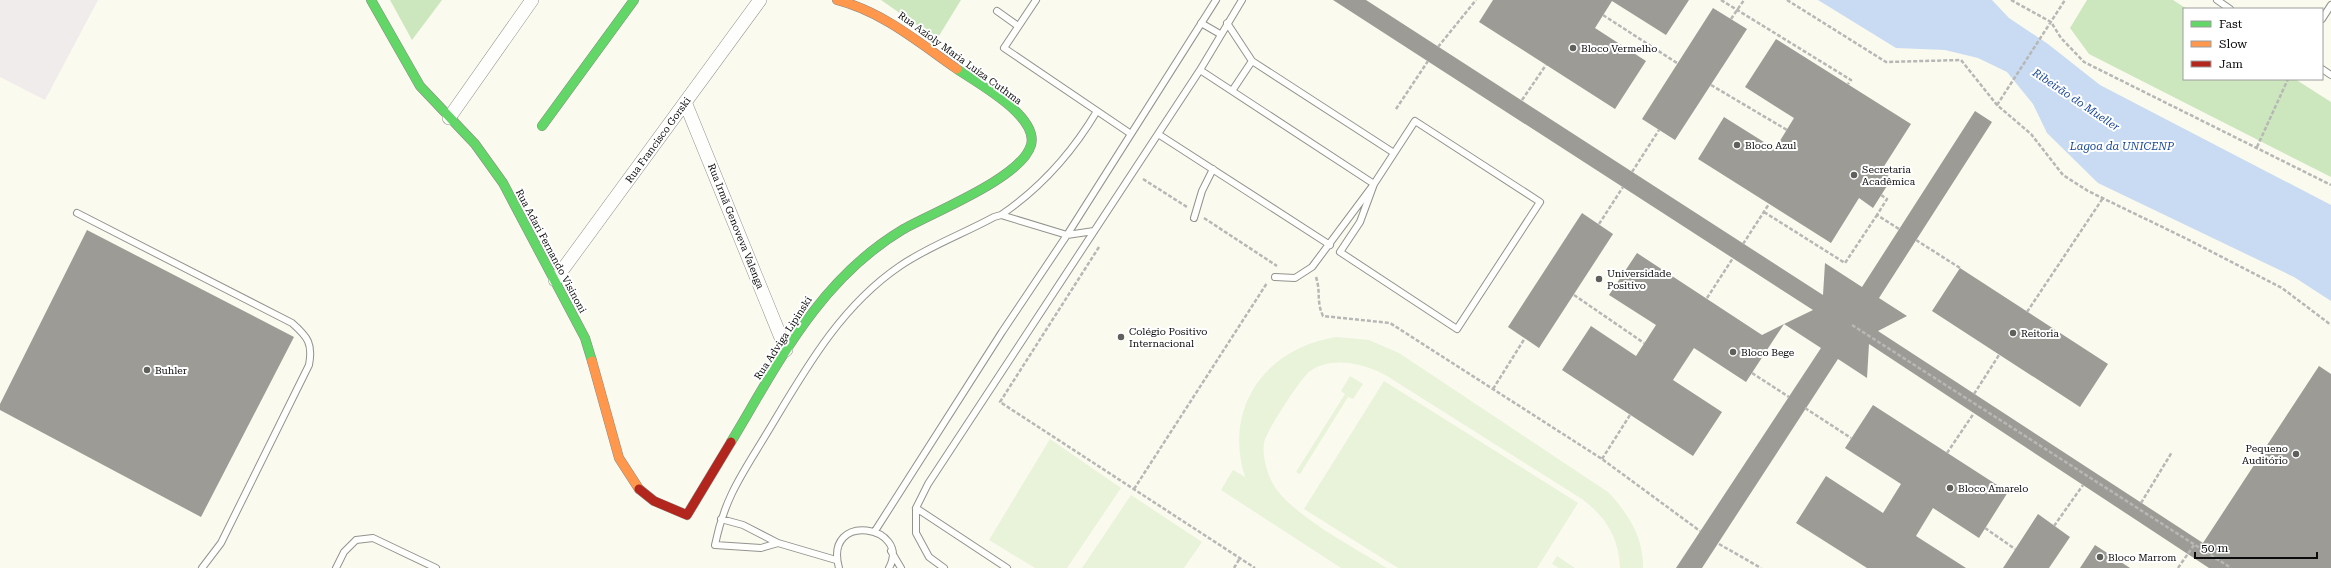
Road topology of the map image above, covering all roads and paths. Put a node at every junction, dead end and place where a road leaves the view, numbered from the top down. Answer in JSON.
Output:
{"nodes":[{"id":1,"x":371,"y":0,"type":"edge"},
{"id":2,"x":532,"y":0,"type":"edge"},
{"id":3,"x":634,"y":0,"type":"edge"},
{"id":4,"x":760,"y":0,"type":"edge"},
{"id":5,"x":837,"y":0,"type":"edge"},
{"id":6,"x":1036,"y":0,"type":"edge"},
{"id":7,"x":1216,"y":0,"type":"edge"},
{"id":8,"x":1242,"y":0,"type":"edge"},
{"id":9,"x":1476,"y":0,"type":"edge"},
{"id":10,"x":1721,"y":0,"type":"edge"},
{"id":11,"x":1744,"y":0,"type":"edge"},
{"id":12,"x":1787,"y":0,"type":"edge"},
{"id":13,"x":2011,"y":0,"type":"edge"},
{"id":14,"x":2065,"y":0,"type":"edge"},
{"id":15,"x":2217,"y":0,"type":"edge"},
{"id":16,"x":2331,"y":5,"type":"edge"},
{"id":17,"x":2229,"y":8,"type":"edge"},
{"id":18,"x":1737,"y":10,"type":"junction"},
{"id":19,"x":997,"y":11,"type":"dead end"},
{"id":20,"x":1603,"y":15,"type":"dead end"},
{"id":21,"x":2323,"y":17,"type":"edge"},
{"id":22,"x":1731,"y":19,"type":"dead end"},
{"id":23,"x":2051,"y":22,"type":"junction"},
{"id":24,"x":1201,"y":23,"type":"junction"},
{"id":25,"x":1227,"y":23,"type":"junction"},
{"id":26,"x":1018,"y":26,"type":"junction"},
{"id":27,"x":1220,"y":34,"type":"junction"},
{"id":28,"x":1438,"y":47,"type":"dead end"},
{"id":29,"x":1252,"y":61,"type":"junction"},
{"id":30,"x":1428,"y":62,"type":"dead end"},
{"id":31,"x":1678,"y":63,"type":"dead end"},
{"id":32,"x":1546,"y":65,"type":"dead end"},
{"id":33,"x":1200,"y":70,"type":"junction"},
{"id":34,"x":2288,"y":80,"type":"edge"},
{"id":35,"x":1848,"y":84,"type":"dead end"},
{"id":36,"x":1711,"y":85,"type":"dead end"},
{"id":37,"x":1232,"y":91,"type":"junction"},
{"id":38,"x":1522,"y":100,"type":"dead end"},
{"id":39,"x":685,"y":102,"type":"junction"},
{"id":40,"x":1997,"y":105,"type":"junction"},
{"id":41,"x":1396,"y":109,"type":"dead end"},
{"id":42,"x":1097,"y":111,"type":"junction"},
{"id":43,"x":449,"y":118,"type":"junction"},
{"id":44,"x":542,"y":126,"type":"dead end"},
{"id":45,"x":1659,"y":130,"type":"dead end"},
{"id":46,"x":1787,"y":130,"type":"dead end"},
{"id":47,"x":1131,"y":134,"type":"junction"},
{"id":48,"x":1158,"y":134,"type":"junction"},
{"id":49,"x":1032,"y":142,"type":"joint"},
{"id":50,"x":2257,"y":147,"type":"junction"},
{"id":51,"x":1394,"y":153,"type":"junction"},
{"id":52,"x":1213,"y":169,"type":"junction"},
{"id":53,"x":1632,"y":172,"type":"dead end"},
{"id":54,"x":1139,"y":184,"type":"dead end"},
{"id":55,"x":1374,"y":184,"type":"junction"},
{"id":56,"x":2331,"y":185,"type":"edge"},
{"id":57,"x":1622,"y":187,"type":"dead end"},
{"id":58,"x":1881,"y":195,"type":"dead end"},
{"id":59,"x":2103,"y":198,"type":"junction"},
{"id":60,"x":1769,"y":204,"type":"dead end"},
{"id":61,"x":1764,"y":212,"type":"junction"},
{"id":62,"x":77,"y":213,"type":"dead end"},
{"id":63,"x":1002,"y":215,"type":"junction"},
{"id":64,"x":1195,"y":215,"type":"junction"},
{"id":65,"x":1877,"y":215,"type":"junction"},
{"id":66,"x":1599,"y":224,"type":"dead end"},
{"id":67,"x":1899,"y":229,"type":"dead end"},
{"id":68,"x":1094,"y":231,"type":"junction"},
{"id":69,"x":1067,"y":235,"type":"junction"},
{"id":70,"x":1916,"y":240,"type":"dead end"},
{"id":71,"x":1101,"y":244,"type":"dead end"},
{"id":72,"x":1743,"y":244,"type":"dead end"},
{"id":73,"x":1330,"y":245,"type":"junction"},
{"id":74,"x":1733,"y":258,"type":"dead end"},
{"id":75,"x":1312,"y":267,"type":"junction"},
{"id":76,"x":1960,"y":268,"type":"dead end"},
{"id":77,"x":1274,"y":275,"type":"junction"},
{"id":78,"x":555,"y":280,"type":"junction"},
{"id":79,"x":1574,"y":295,"type":"dead end"},
{"id":80,"x":1707,"y":298,"type":"dead end"},
{"id":81,"x":2027,"y":312,"type":"dead end"},
{"id":82,"x":1852,"y":325,"type":"dead end"},
{"id":83,"x":2331,"y":325,"type":"edge"},
{"id":84,"x":1525,"y":338,"type":"dead end"},
{"id":85,"x":1644,"y":343,"type":"dead end"},
{"id":86,"x":786,"y":350,"type":"junction"},
{"id":87,"x":1999,"y":355,"type":"dead end"},
{"id":88,"x":1752,"y":373,"type":"dead end"},
{"id":89,"x":1493,"y":389,"type":"junction"},
{"id":90,"x":1974,"y":394,"type":"dead end"},
{"id":91,"x":1788,"y":397,"type":"dead end"},
{"id":92,"x":1805,"y":408,"type":"dead end"},
{"id":93,"x":1974,"y":413,"type":"dead end"},
{"id":94,"x":1630,"y":414,"type":"dead end"},
{"id":95,"x":1851,"y":438,"type":"dead end"},
{"id":96,"x":2172,"y":452,"type":"dead end"},
{"id":97,"x":1947,"y":453,"type":"dead end"},
{"id":98,"x":1602,"y":459,"type":"junction"},
{"id":99,"x":2083,"y":485,"type":"dead end"},
{"id":100,"x":1134,"y":489,"type":"junction"},
{"id":101,"x":2141,"y":503,"type":"dead end"},
{"id":102,"x":916,"y":508,"type":"junction"},
{"id":103,"x":687,"y":514,"type":"joint"},
{"id":104,"x":721,"y":519,"type":"junction"},
{"id":105,"x":2054,"y":526,"type":"dead end"},
{"id":106,"x":1985,"y":528,"type":"dead end"},
{"id":107,"x":875,"y":531,"type":"junction"},
{"id":108,"x":1700,"y":531,"type":"dead end"},
{"id":109,"x":778,"y":543,"type":"junction"},
{"id":110,"x":1719,"y":544,"type":"dead end"},
{"id":111,"x":2194,"y":545,"type":"junction"},
{"id":112,"x":2015,"y":549,"type":"dead end"},
{"id":113,"x":891,"y":551,"type":"junction"},
{"id":114,"x":1240,"y":558,"type":"junction"},
{"id":115,"x":836,"y":560,"type":"junction"},
{"id":116,"x":202,"y":568,"type":"edge"},
{"id":117,"x":336,"y":568,"type":"edge"},
{"id":118,"x":436,"y":568,"type":"edge"},
{"id":119,"x":838,"y":568,"type":"edge"},
{"id":120,"x":889,"y":568,"type":"edge"},
{"id":121,"x":901,"y":568,"type":"edge"},
{"id":122,"x":944,"y":568,"type":"edge"},
{"id":123,"x":1007,"y":568,"type":"edge"},
{"id":124,"x":1234,"y":568,"type":"edge"},
{"id":125,"x":1255,"y":568,"type":"edge"},
{"id":126,"x":1761,"y":568,"type":"edge"},
{"id":127,"x":2178,"y":568,"type":"edge"},
{"id":128,"x":2231,"y":568,"type":"edge"}],
"edges":[{"from":1,"to":43,"type":"street","name":"Rua Adari Fernando Visinoni"},
{"from":2,"to":43,"type":"street"},
{"from":3,"to":44,"type":"street"},
{"from":4,"to":39,"type":"street","name":"Rua Francisco Gorski"},
{"from":5,"to":49,"type":"street","name":"Rua Azioly Maria Luíza Cuthma"},
{"from":6,"to":26,"type":"lane"},
{"from":7,"to":24,"type":"lane"},
{"from":8,"to":25,"type":"lane"},
{"from":9,"to":28,"type":"path"},
{"from":10,"to":18,"type":"path"},
{"from":11,"to":18,"type":"path"},
{"from":12,"to":40,"type":"path"},
{"from":13,"to":23,"type":"path"},
{"from":14,"to":23,"type":"path"},
{"from":15,"to":17,"type":"lane"},
{"from":16,"to":21,"type":"lane"},
{"from":18,"to":22,"type":"path"},
{"from":18,"to":35,"type":"path"},
{"from":19,"to":26,"type":"lane"},
{"from":20,"to":31,"type":"path"},
{"from":23,"to":40,"type":"path"},
{"from":23,"to":50,"type":"path"},
{"from":24,"to":27,"type":"lane"},
{"from":24,"to":47,"type":"lane"},
{"from":25,"to":27,"type":"lane"},
{"from":25,"to":29,"type":"lane"},
{"from":26,"to":42,"type":"lane"},
{"from":27,"to":33,"type":"lane"},
{"from":29,"to":37,"type":"lane"},
{"from":29,"to":51,"type":"lane"},
{"from":30,"to":41,"type":"path"},
{"from":32,"to":38,"type":"path"},
{"from":33,"to":37,"type":"lane"},
{"from":33,"to":48,"type":"lane"},
{"from":34,"to":50,"type":"path"},
{"from":36,"to":46,"type":"path"},
{"from":37,"to":55,"type":"lane"},
{"from":39,"to":78,"type":"street","name":"Rua Francisco Gorski"},
{"from":39,"to":86,"type":"street","name":"Rua Irmã Genoveva Valenga"},
{"from":40,"to":59,"type":"path"},
{"from":42,"to":47,"type":"lane"},
{"from":42,"to":63,"type":"lane"},
{"from":43,"to":78,"type":"street","name":"Rua Adari Fernando Visinoni"},
{"from":45,"to":53,"type":"path"},
{"from":47,"to":69,"type":"lane"},
{"from":48,"to":52,"type":"lane"},
{"from":48,"to":68,"type":"lane"},
{"from":49,"to":86,"type":"street","name":"Rua Adviga Lipinski"},
{"from":50,"to":56,"type":"path"},
{"from":51,"to":55,"type":"lane"},
{"from":51,"to":55,"type":"lane"},
{"from":52,"to":64,"type":"lane"},
{"from":52,"to":73,"type":"lane"},
{"from":54,"to":64,"type":"path"},
{"from":55,"to":73,"type":"lane"},
{"from":57,"to":66,"type":"path"},
{"from":58,"to":65,"type":"path"},
{"from":59,"to":81,"type":"path"},
{"from":59,"to":83,"type":"path"},
{"from":60,"to":61,"type":"path"},
{"from":61,"to":65,"type":"path"},
{"from":61,"to":72,"type":"path"},
{"from":62,"to":116,"type":"lane"},
{"from":63,"to":69,"type":"lane"},
{"from":63,"to":104,"type":"lane"},
{"from":64,"to":77,"type":"path"},
{"from":65,"to":67,"type":"path"},
{"from":68,"to":69,"type":"lane"},
{"from":68,"to":102,"type":"lane"},
{"from":69,"to":107,"type":"lane"},
{"from":70,"to":76,"type":"path"},
{"from":71,"to":100,"type":"path"},
{"from":73,"to":75,"type":"lane"},
{"from":74,"to":80,"type":"path"},
{"from":75,"to":77,"type":"lane"},
{"from":75,"to":89,"type":"path"},
{"from":77,"to":100,"type":"path"},
{"from":78,"to":103,"type":"street","name":"Rua Adari Fernando Visinoni"},
{"from":79,"to":85,"type":"path"},
{"from":82,"to":111,"type":"path"},
{"from":84,"to":89,"type":"path"},
{"from":86,"to":103,"type":"street","name":"Rua Adviga Lipinski"},
{"from":87,"to":90,"type":"path"},
{"from":88,"to":91,"type":"path"},
{"from":89,"to":98,"type":"path"},
{"from":92,"to":95,"type":"path"},
{"from":93,"to":97,"type":"path"},
{"from":94,"to":98,"type":"path"},
{"from":96,"to":101,"type":"path"},
{"from":98,"to":108,"type":"path"},
{"from":99,"to":105,"type":"path"},
{"from":100,"to":114,"type":"path"},
{"from":102,"to":122,"type":"lane"},
{"from":102,"to":123,"type":"lane"},
{"from":104,"to":109,"type":"lane"},
{"from":104,"to":109,"type":"lane"},
{"from":106,"to":112,"type":"path"},
{"from":107,"to":113,"type":"lane"},
{"from":107,"to":115,"type":"lane"},
{"from":109,"to":115,"type":"lane"},
{"from":110,"to":126,"type":"path"},
{"from":111,"to":127,"type":"path"},
{"from":111,"to":128,"type":"path"},
{"from":113,"to":120,"type":"lane"},
{"from":113,"to":121,"type":"lane"},
{"from":114,"to":124,"type":"path"},
{"from":114,"to":125,"type":"path"},
{"from":115,"to":119,"type":"lane"},
{"from":117,"to":118,"type":"lane"}]}
